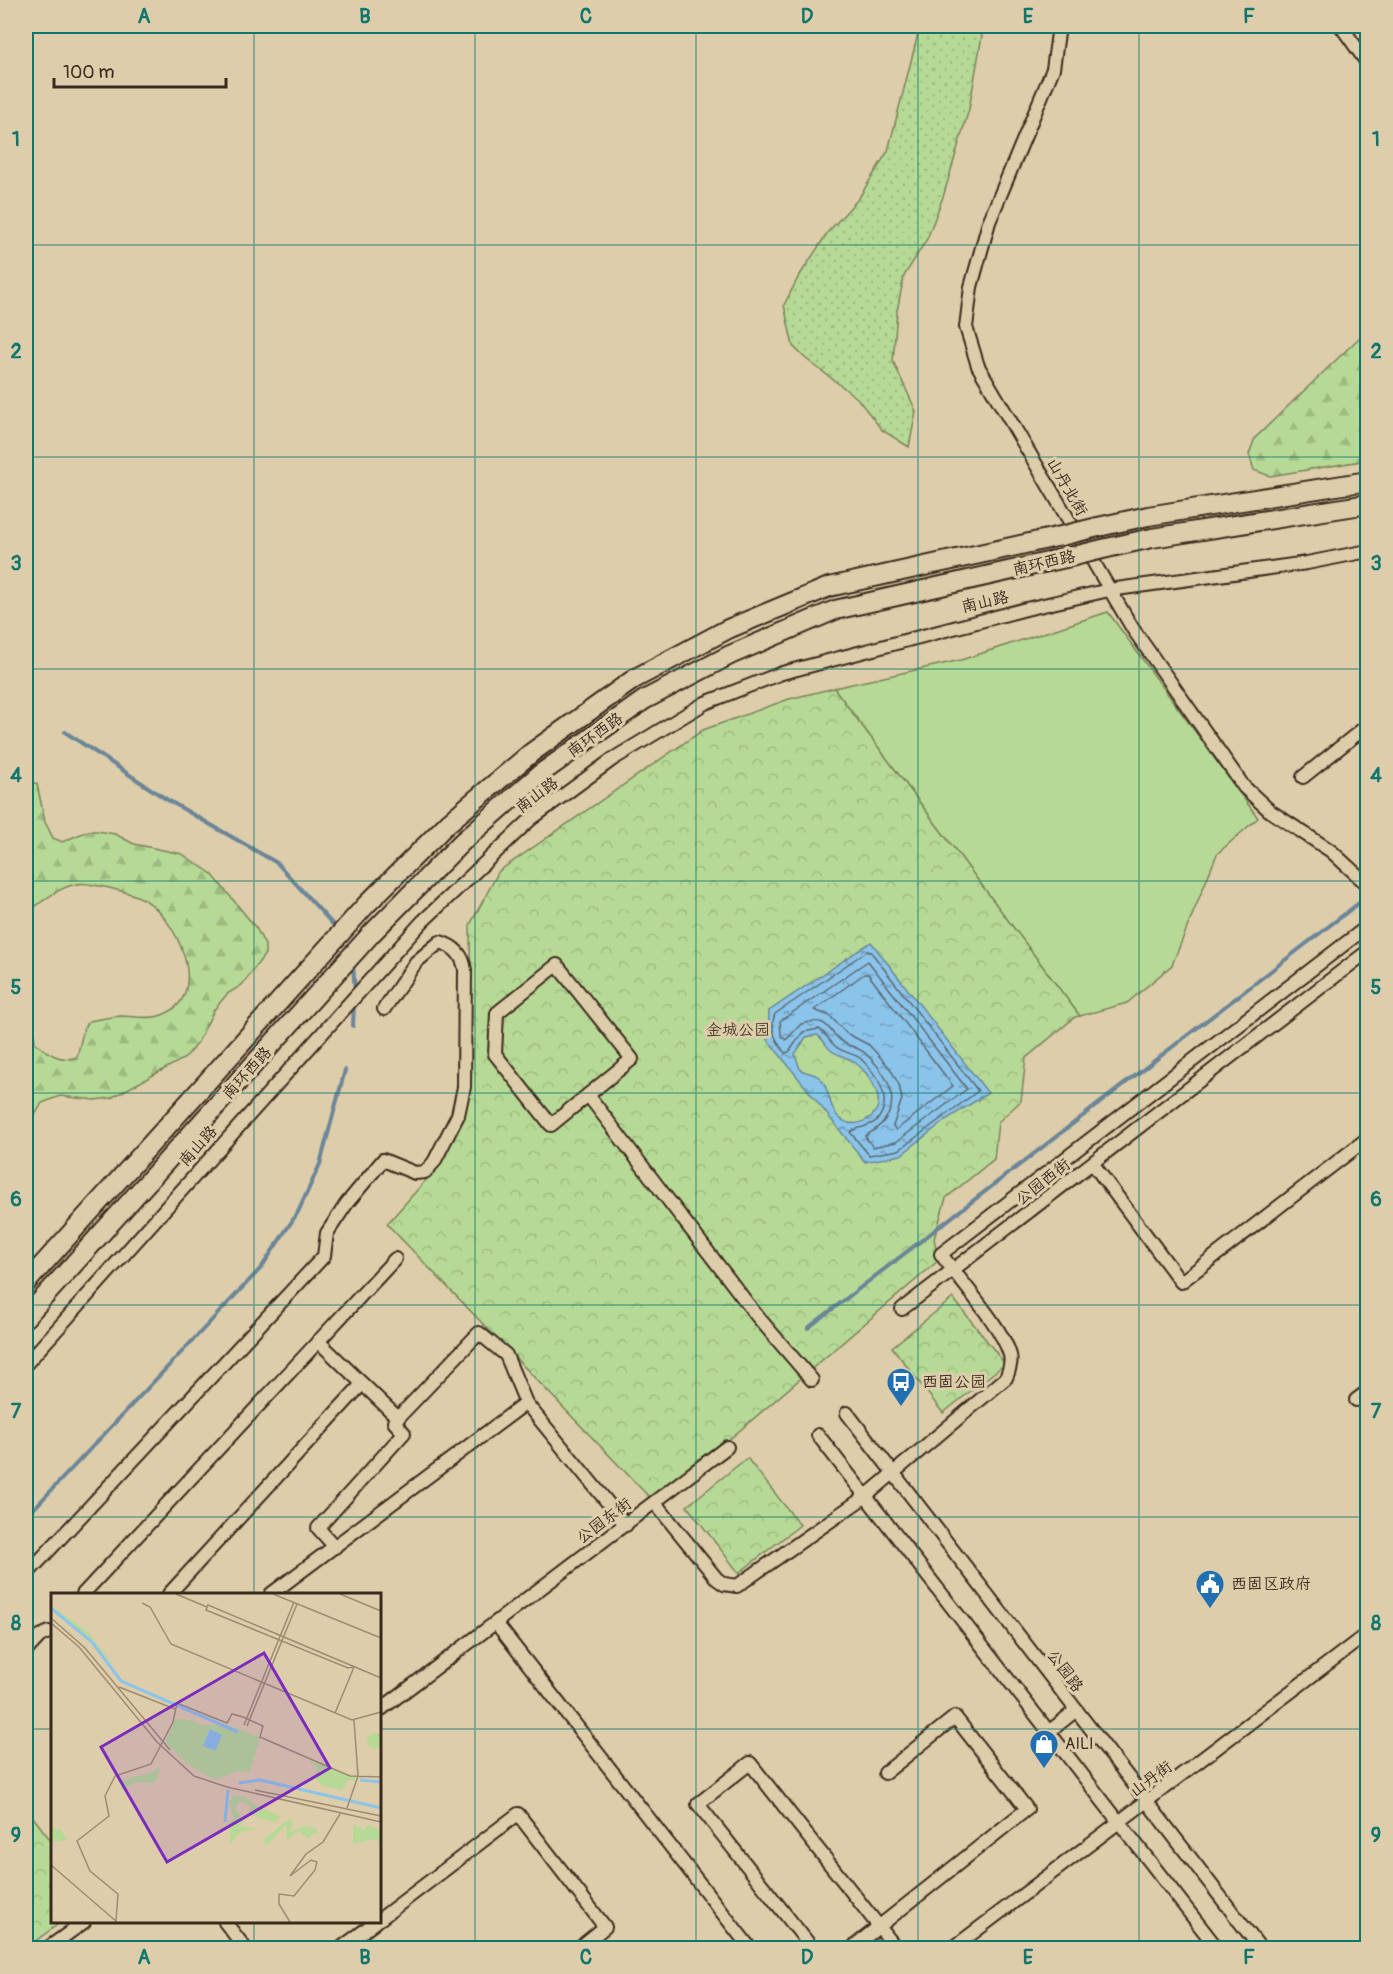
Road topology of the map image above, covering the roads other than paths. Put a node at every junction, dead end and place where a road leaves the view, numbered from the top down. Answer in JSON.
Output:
{"nodes":[{"id":1,"x":1059,"y":26,"type":"edge"},
{"id":2,"x":1341,"y":26,"type":"edge"},
{"id":3,"x":1368,"y":64,"type":"edge"},
{"id":4,"x":1368,"y":481,"type":"edge"},
{"id":5,"x":1368,"y":504,"type":"edge"},
{"id":6,"x":1368,"y":551,"type":"edge"},
{"id":7,"x":1109,"y":590,"type":"junction"},
{"id":8,"x":1368,"y":725,"type":"edge"},
{"id":9,"x":1303,"y":777,"type":"dead end"},
{"id":10,"x":1362,"y":873,"type":"edge"},
{"id":11,"x":1368,"y":885,"type":"edge"},
{"id":12,"x":1368,"y":926,"type":"edge"},
{"id":13,"x":400,"y":946,"type":"junction"},
{"id":14,"x":1368,"y":951,"type":"edge"},
{"id":15,"x":416,"y":962,"type":"junction"},
{"id":16,"x":384,"y":1009,"type":"dead end"},
{"id":17,"x":588,"y":1095,"type":"junction"},
{"id":18,"x":1368,"y":1138,"type":"edge"},
{"id":19,"x":1093,"y":1164,"type":"junction"},
{"id":20,"x":395,"y":1259,"type":"dead end"},
{"id":21,"x":954,"y":1272,"type":"junction"},
{"id":22,"x":26,"y":1283,"type":"edge"},
{"id":23,"x":902,"y":1309,"type":"dead end"},
{"id":24,"x":26,"y":1317,"type":"edge"},
{"id":25,"x":318,"y":1341,"type":"junction"},
{"id":26,"x":26,"y":1364,"type":"edge"},
{"id":27,"x":812,"y":1380,"type":"dead end"},
{"id":28,"x":362,"y":1384,"type":"junction"},
{"id":29,"x":1368,"y":1391,"type":"edge"},
{"id":30,"x":1356,"y":1400,"type":"dead end"},
{"id":31,"x":526,"y":1403,"type":"junction"},
{"id":32,"x":847,"y":1413,"type":"dead end"},
{"id":33,"x":398,"y":1418,"type":"junction"},
{"id":34,"x":818,"y":1435,"type":"dead end"},
{"id":35,"x":727,"y":1447,"type":"dead end"},
{"id":36,"x":894,"y":1475,"type":"junction"},
{"id":37,"x":866,"y":1496,"type":"junction"},
{"id":38,"x":655,"y":1503,"type":"junction"},
{"id":39,"x":626,"y":1525,"type":"junction"},
{"id":40,"x":335,"y":1547,"type":"junction"},
{"id":41,"x":26,"y":1575,"type":"edge"},
{"id":42,"x":84,"y":1593,"type":"edge"},
{"id":43,"x":170,"y":1593,"type":"edge"},
{"id":44,"x":272,"y":1593,"type":"edge"},
{"id":45,"x":496,"y":1623,"type":"junction"},
{"id":46,"x":51,"y":1631,"type":"edge"},
{"id":47,"x":1368,"y":1633,"type":"edge"},
{"id":48,"x":26,"y":1651,"type":"edge"},
{"id":49,"x":381,"y":1709,"type":"edge"},
{"id":50,"x":1075,"y":1711,"type":"junction"},
{"id":51,"x":1050,"y":1731,"type":"junction"},
{"id":52,"x":885,"y":1773,"type":"dead end"},
{"id":53,"x":1146,"y":1804,"type":"junction"},
{"id":54,"x":1121,"y":1822,"type":"junction"},
{"id":55,"x":381,"y":1918,"type":"edge"},
{"id":56,"x":83,"y":1923,"type":"edge"},
{"id":57,"x":226,"y":1923,"type":"edge"},
{"id":58,"x":374,"y":1923,"type":"edge"},
{"id":59,"x":879,"y":1927,"type":"junction"},
{"id":60,"x":48,"y":1948,"type":"edge"},
{"id":61,"x":245,"y":1948,"type":"edge"},
{"id":62,"x":341,"y":1948,"type":"edge"},
{"id":63,"x":579,"y":1948,"type":"edge"},
{"id":64,"x":750,"y":1948,"type":"edge"},
{"id":65,"x":812,"y":1948,"type":"edge"},
{"id":66,"x":852,"y":1948,"type":"edge"},
{"id":67,"x":896,"y":1948,"type":"edge"},
{"id":68,"x":953,"y":1948,"type":"edge"},
{"id":69,"x":1217,"y":1948,"type":"edge"},
{"id":70,"x":1260,"y":1948,"type":"edge"}],
"edges":[{"from":1,"to":7,"type":"street","name":"山丹北街"},
{"from":2,"to":3,"type":"street"},
{"from":4,"to":22,"type":"highway","name":"南环西路","bridge":true},
{"from":5,"to":24,"type":"highway","name":"南环西路","bridge":true},
{"from":6,"to":7,"type":"street","name":"南山路"},
{"from":7,"to":10,"type":"street","name":"山丹北街"},
{"from":7,"to":13,"type":"street","name":"南山路"},
{"from":8,"to":9,"type":"street"},
{"from":10,"to":11,"type":"street","name":"山丹北街"},
{"from":12,"to":21,"type":"street"},
{"from":13,"to":15,"type":"street"},
{"from":13,"to":26,"type":"street","name":"南山路"},
{"from":14,"to":19,"type":"street","name":"公园西街"},
{"from":15,"to":16,"type":"street"},
{"from":15,"to":41,"type":"street"},
{"from":17,"to":17,"type":"street"},
{"from":17,"to":27,"type":"street"},
{"from":18,"to":19,"type":"street"},
{"from":19,"to":21,"type":"street","name":"公园西街"},
{"from":20,"to":25,"type":"street"},
{"from":21,"to":23,"type":"street","name":"公园西街"},
{"from":21,"to":36,"type":"street"},
{"from":25,"to":28,"type":"street"},
{"from":25,"to":42,"type":"street"},
{"from":28,"to":33,"type":"street"},
{"from":28,"to":43,"type":"street"},
{"from":29,"to":30,"type":"street"},
{"from":31,"to":33,"type":"street"},
{"from":31,"to":39,"type":"street"},
{"from":31,"to":40,"type":"street"},
{"from":32,"to":36,"type":"street","name":"公园路"},
{"from":33,"to":40,"type":"street"},
{"from":34,"to":37,"type":"street"},
{"from":35,"to":38,"type":"street"},
{"from":36,"to":37,"type":"street"},
{"from":36,"to":50,"type":"street","name":"公园路"},
{"from":37,"to":38,"type":"street","name":"公园东街"},
{"from":37,"to":51,"type":"street"},
{"from":38,"to":39,"type":"street","name":"公园东街"},
{"from":39,"to":45,"type":"street","name":"公园东街"},
{"from":40,"to":44,"type":"street"},
{"from":45,"to":49,"type":"street","name":"公园东街"},
{"from":45,"to":64,"type":"street"},
{"from":46,"to":48,"type":"street"},
{"from":47,"to":53,"type":"street","name":"山丹街"},
{"from":50,"to":51,"type":"street"},
{"from":50,"to":53,"type":"street","name":"公园路"},
{"from":51,"to":54,"type":"street"},
{"from":52,"to":59,"type":"street"},
{"from":53,"to":54,"type":"street","name":"山丹街"},
{"from":53,"to":70,"type":"street","name":"公园路"},
{"from":54,"to":68,"type":"street","name":"山丹街"},
{"from":54,"to":69,"type":"street"},
{"from":55,"to":63,"type":"street"},
{"from":56,"to":60,"type":"street"},
{"from":57,"to":61,"type":"street"},
{"from":58,"to":62,"type":"street"},
{"from":59,"to":65,"type":"street"},
{"from":59,"to":66,"type":"street"},
{"from":59,"to":67,"type":"street"}]}
